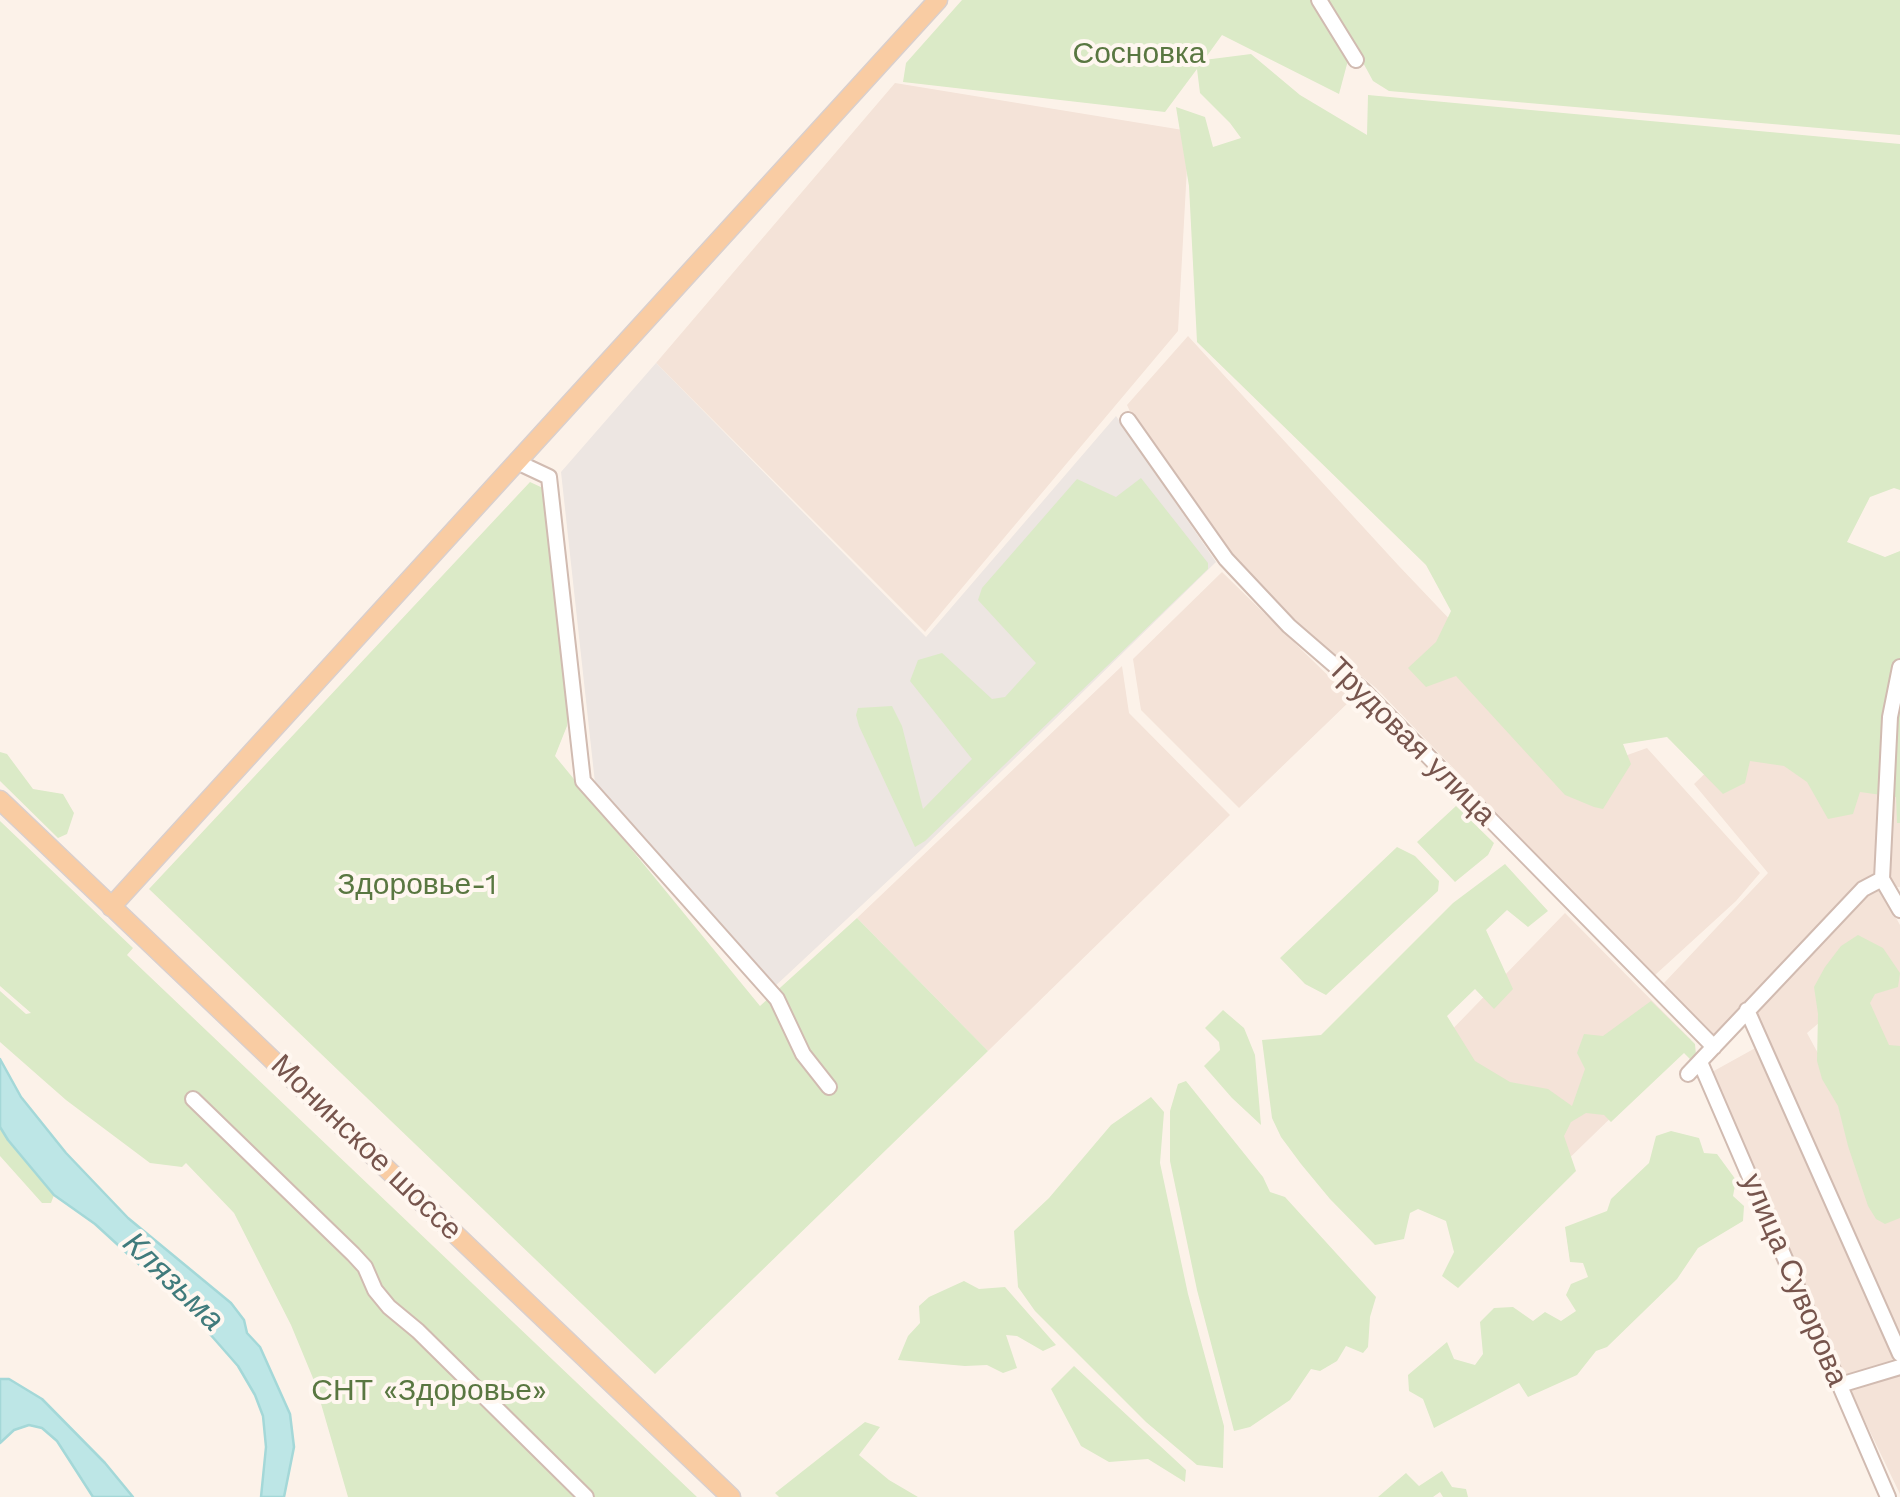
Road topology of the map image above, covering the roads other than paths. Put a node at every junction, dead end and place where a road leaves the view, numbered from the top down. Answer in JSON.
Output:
{"nodes":[{"id":1,"x":938,"y":0,"type":"edge"},
{"id":2,"x":1319,"y":0,"type":"edge"},
{"id":3,"x":1356,"y":60,"type":"dead end"},
{"id":4,"x":1128,"y":420,"type":"dead end"},
{"id":5,"x":517,"y":462,"type":"junction"},
{"id":6,"x":1900,"y":666,"type":"edge"},
{"id":7,"x":0,"y":800,"type":"edge"},
{"id":8,"x":1891,"y":888,"type":"edge"},
{"id":9,"x":111,"y":907,"type":"junction"},
{"id":10,"x":1900,"y":910,"type":"edge"},
{"id":11,"x":1747,"y":1010,"type":"junction"},
{"id":12,"x":1714,"y":1048,"type":"junction"},
{"id":13,"x":1700,"y":1062,"type":"junction"},
{"id":14,"x":1688,"y":1074,"type":"dead end"},
{"id":15,"x":830,"y":1087,"type":"dead end"},
{"id":16,"x":193,"y":1099,"type":"dead end"},
{"id":17,"x":1900,"y":1354,"type":"edge"},
{"id":18,"x":1900,"y":1367,"type":"edge"},
{"id":19,"x":1840,"y":1385,"type":"junction"},
{"id":20,"x":586,"y":1497,"type":"edge"},
{"id":21,"x":731,"y":1497,"type":"edge"},
{"id":22,"x":1888,"y":1497,"type":"edge"}],
"edges":[{"from":1,"to":5,"type":"main road"},
{"from":2,"to":3,"type":"street"},
{"from":4,"to":12,"type":"street","name":"Трудовая улица"},
{"from":5,"to":9,"type":"main road"},
{"from":5,"to":15,"type":"street"},
{"from":6,"to":8,"type":"street"},
{"from":7,"to":9,"type":"main road","name":"Монинское шоссе"},
{"from":8,"to":10,"type":"street"},
{"from":8,"to":11,"type":"street"},
{"from":9,"to":21,"type":"main road","name":"Монинское шоссе"},
{"from":11,"to":12,"type":"street"},
{"from":11,"to":17,"type":"street"},
{"from":12,"to":13,"type":"street"},
{"from":13,"to":14,"type":"street"},
{"from":13,"to":19,"type":"street","name":"улица Суворова"},
{"from":16,"to":20,"type":"street"},
{"from":18,"to":19,"type":"street"},
{"from":19,"to":22,"type":"street","name":"улица Суворова"}]}
